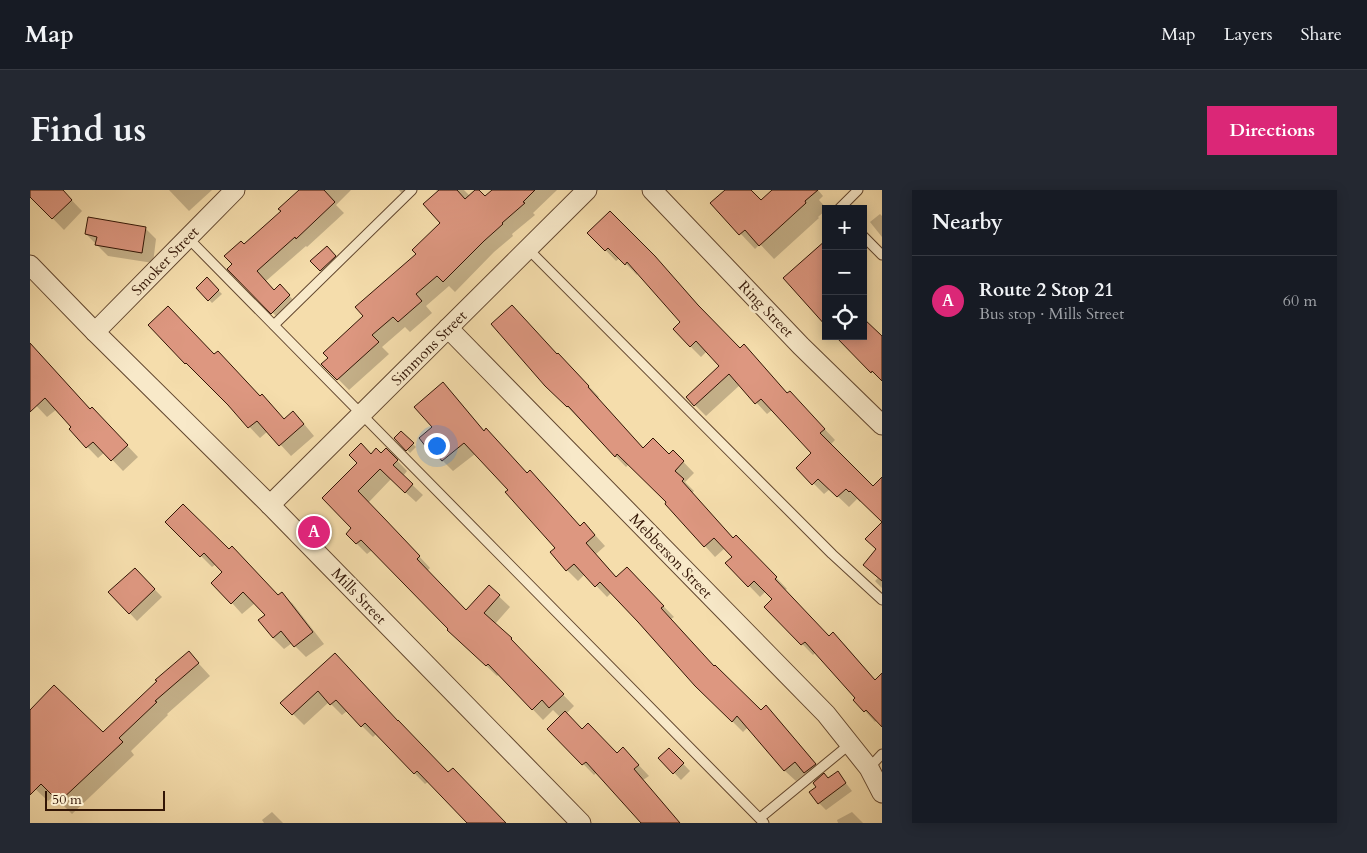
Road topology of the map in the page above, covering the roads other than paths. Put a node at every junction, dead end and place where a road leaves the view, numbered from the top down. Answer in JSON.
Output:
{"nodes":[{"id":1,"x":235,"y":190,"type":"edge"},
{"id":2,"x":412,"y":190,"type":"edge"},
{"id":3,"x":587,"y":190,"type":"edge"},
{"id":4,"x":652,"y":190,"type":"edge"},
{"id":5,"x":858,"y":190,"type":"edge"},
{"id":6,"x":843,"y":205,"type":"edge"},
{"id":7,"x":188,"y":238,"type":"junction"},
{"id":8,"x":867,"y":240,"type":"edge"},
{"id":9,"x":528,"y":249,"type":"junction"},
{"id":10,"x":882,"y":255,"type":"edge"},
{"id":11,"x":30,"y":265,"type":"edge"},
{"id":12,"x":274,"y":325,"type":"junction"},
{"id":13,"x":448,"y":328,"type":"junction"},
{"id":14,"x":95,"y":332,"type":"junction"},
{"id":15,"x":362,"y":414,"type":"junction"},
{"id":16,"x":882,"y":425,"type":"edge"},
{"id":17,"x":270,"y":505,"type":"junction"},
{"id":18,"x":882,"y":600,"type":"edge"},
{"id":19,"x":850,"y":744,"type":"junction"},
{"id":20,"x":882,"y":754,"type":"edge"},
{"id":21,"x":869,"y":768,"type":"junction"},
{"id":22,"x":882,"y":794,"type":"edge"},
{"id":23,"x":762,"y":821,"type":"edge"},
{"id":24,"x":581,"y":823,"type":"edge"}],
"edges":[{"from":1,"to":7,"type":"street","name":"Smoker Street"},
{"from":2,"to":12,"type":"lane"},
{"from":3,"to":9,"type":"street","name":"Simmons Street"},
{"from":4,"to":16,"type":"street","name":"Ring Street"},
{"from":5,"to":6,"type":"lane"},
{"from":7,"to":12,"type":"lane"},
{"from":7,"to":14,"type":"street","name":"Smoker Street"},
{"from":8,"to":10,"type":"lane"},
{"from":9,"to":13,"type":"street","name":"Simmons Street"},
{"from":9,"to":18,"type":"lane"},
{"from":11,"to":14,"type":"street","name":"Mills Street"},
{"from":12,"to":15,"type":"lane"},
{"from":13,"to":15,"type":"street","name":"Simmons Street"},
{"from":13,"to":19,"type":"street","name":"Mebberson Street"},
{"from":14,"to":17,"type":"street","name":"Mills Street"},
{"from":15,"to":17,"type":"street","name":"Simmons Street"},
{"from":15,"to":23,"type":"lane"},
{"from":17,"to":24,"type":"street","name":"Mills Street"},
{"from":19,"to":21,"type":"street","name":"Mebberson Street"},
{"from":19,"to":23,"type":"lane"},
{"from":20,"to":21,"type":"lane"},
{"from":21,"to":22,"type":"street","name":"Mebberson Street"}]}
